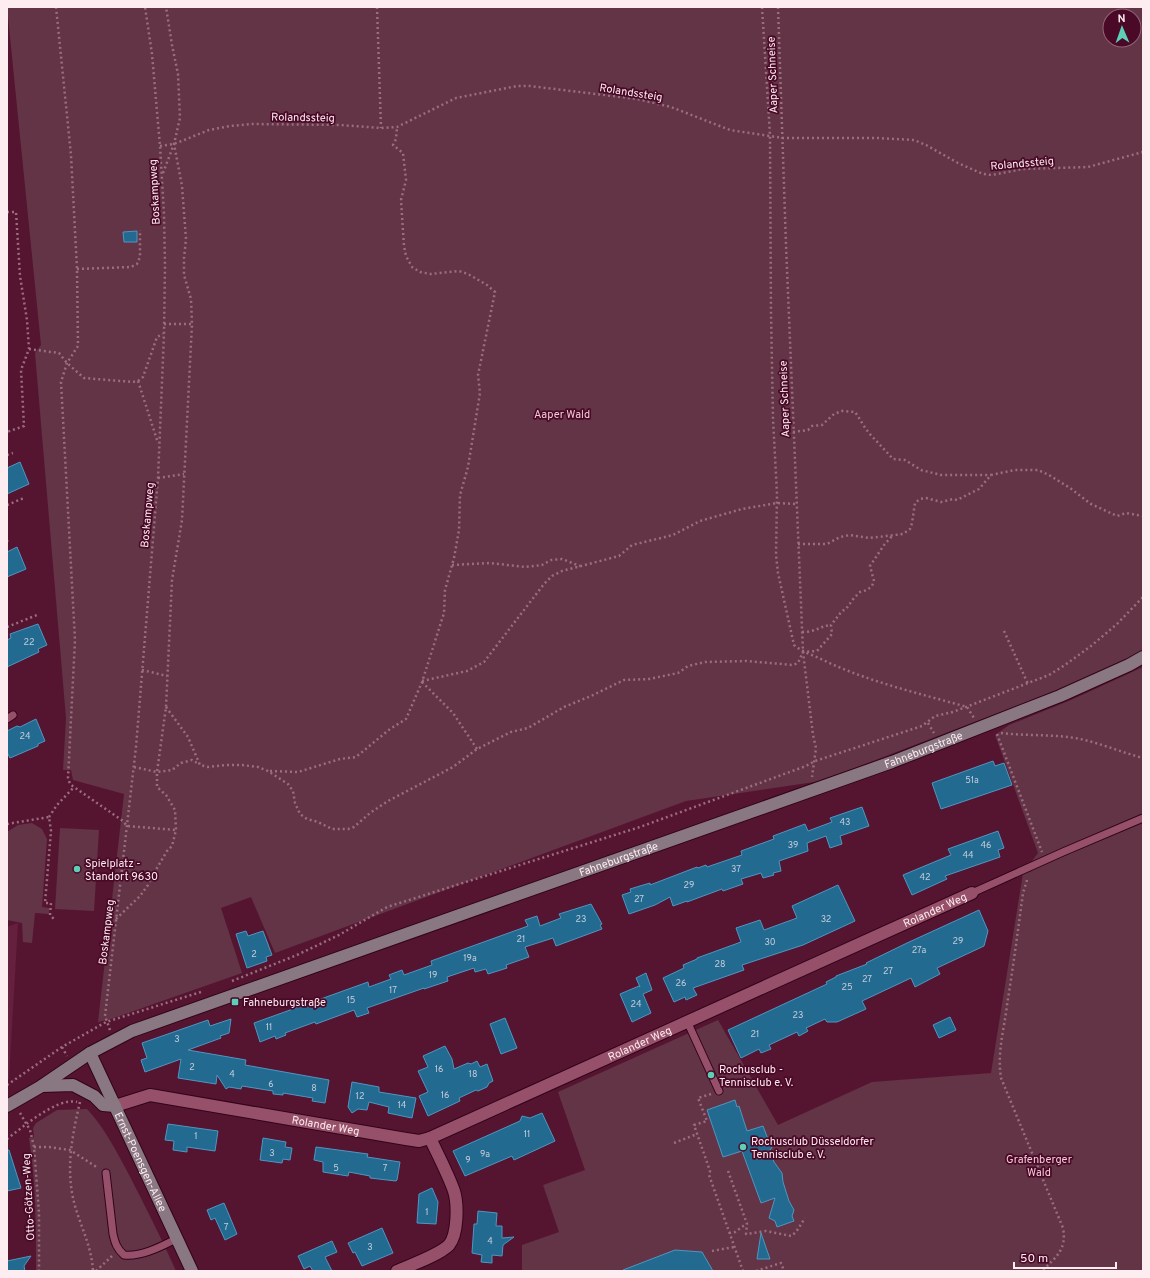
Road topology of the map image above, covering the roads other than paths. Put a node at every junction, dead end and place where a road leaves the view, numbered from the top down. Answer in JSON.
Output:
{"nodes":[{"id":1,"x":1143,"y":657,"type":"edge"},
{"id":2,"x":1143,"y":818,"type":"edge"},
{"id":3,"x":972,"y":893,"type":"joint"},
{"id":4,"x":687,"y":1021,"type":"junction"},
{"id":5,"x":90,"y":1053,"type":"junction"},
{"id":6,"x":40,"y":1087,"type":"junction"},
{"id":7,"x":719,"y":1091,"type":"road end"},
{"id":8,"x":10,"y":1104,"type":"edge"},
{"id":9,"x":115,"y":1106,"type":"junction"},
{"id":10,"x":430,"y":1138,"type":"junction"},
{"id":11,"x":106,"y":1173,"type":"road end"},
{"id":12,"x":178,"y":1238,"type":"junction"},
{"id":13,"x":192,"y":1271,"type":"edge"},
{"id":14,"x":397,"y":1271,"type":"edge"}],
"edges":[{"from":1,"to":5,"type":"street","name":"Fahneburgstraße"},
{"from":2,"to":3,"type":"lane","name":"Rolander Weg"},
{"from":3,"to":4,"type":"street","name":"Rolander Weg"},
{"from":4,"to":7,"type":"lane"},
{"from":4,"to":10,"type":"street","name":"Rolander Weg"},
{"from":5,"to":6,"type":"street","name":"Fahneburgstraße"},
{"from":5,"to":9,"type":"street","name":"Ernst-Poensgen-Allee"},
{"from":6,"to":8,"type":"street","name":"Fahneburgstraße"},
{"from":6,"to":9,"type":"street"},
{"from":9,"to":10,"type":"street","name":"Rolander Weg"},
{"from":9,"to":12,"type":"street","name":"Ernst-Poensgen-Allee"},
{"from":10,"to":14,"type":"street"},
{"from":11,"to":12,"type":"lane"},
{"from":12,"to":13,"type":"street","name":"Ernst-Poensgen-Allee"}]}
